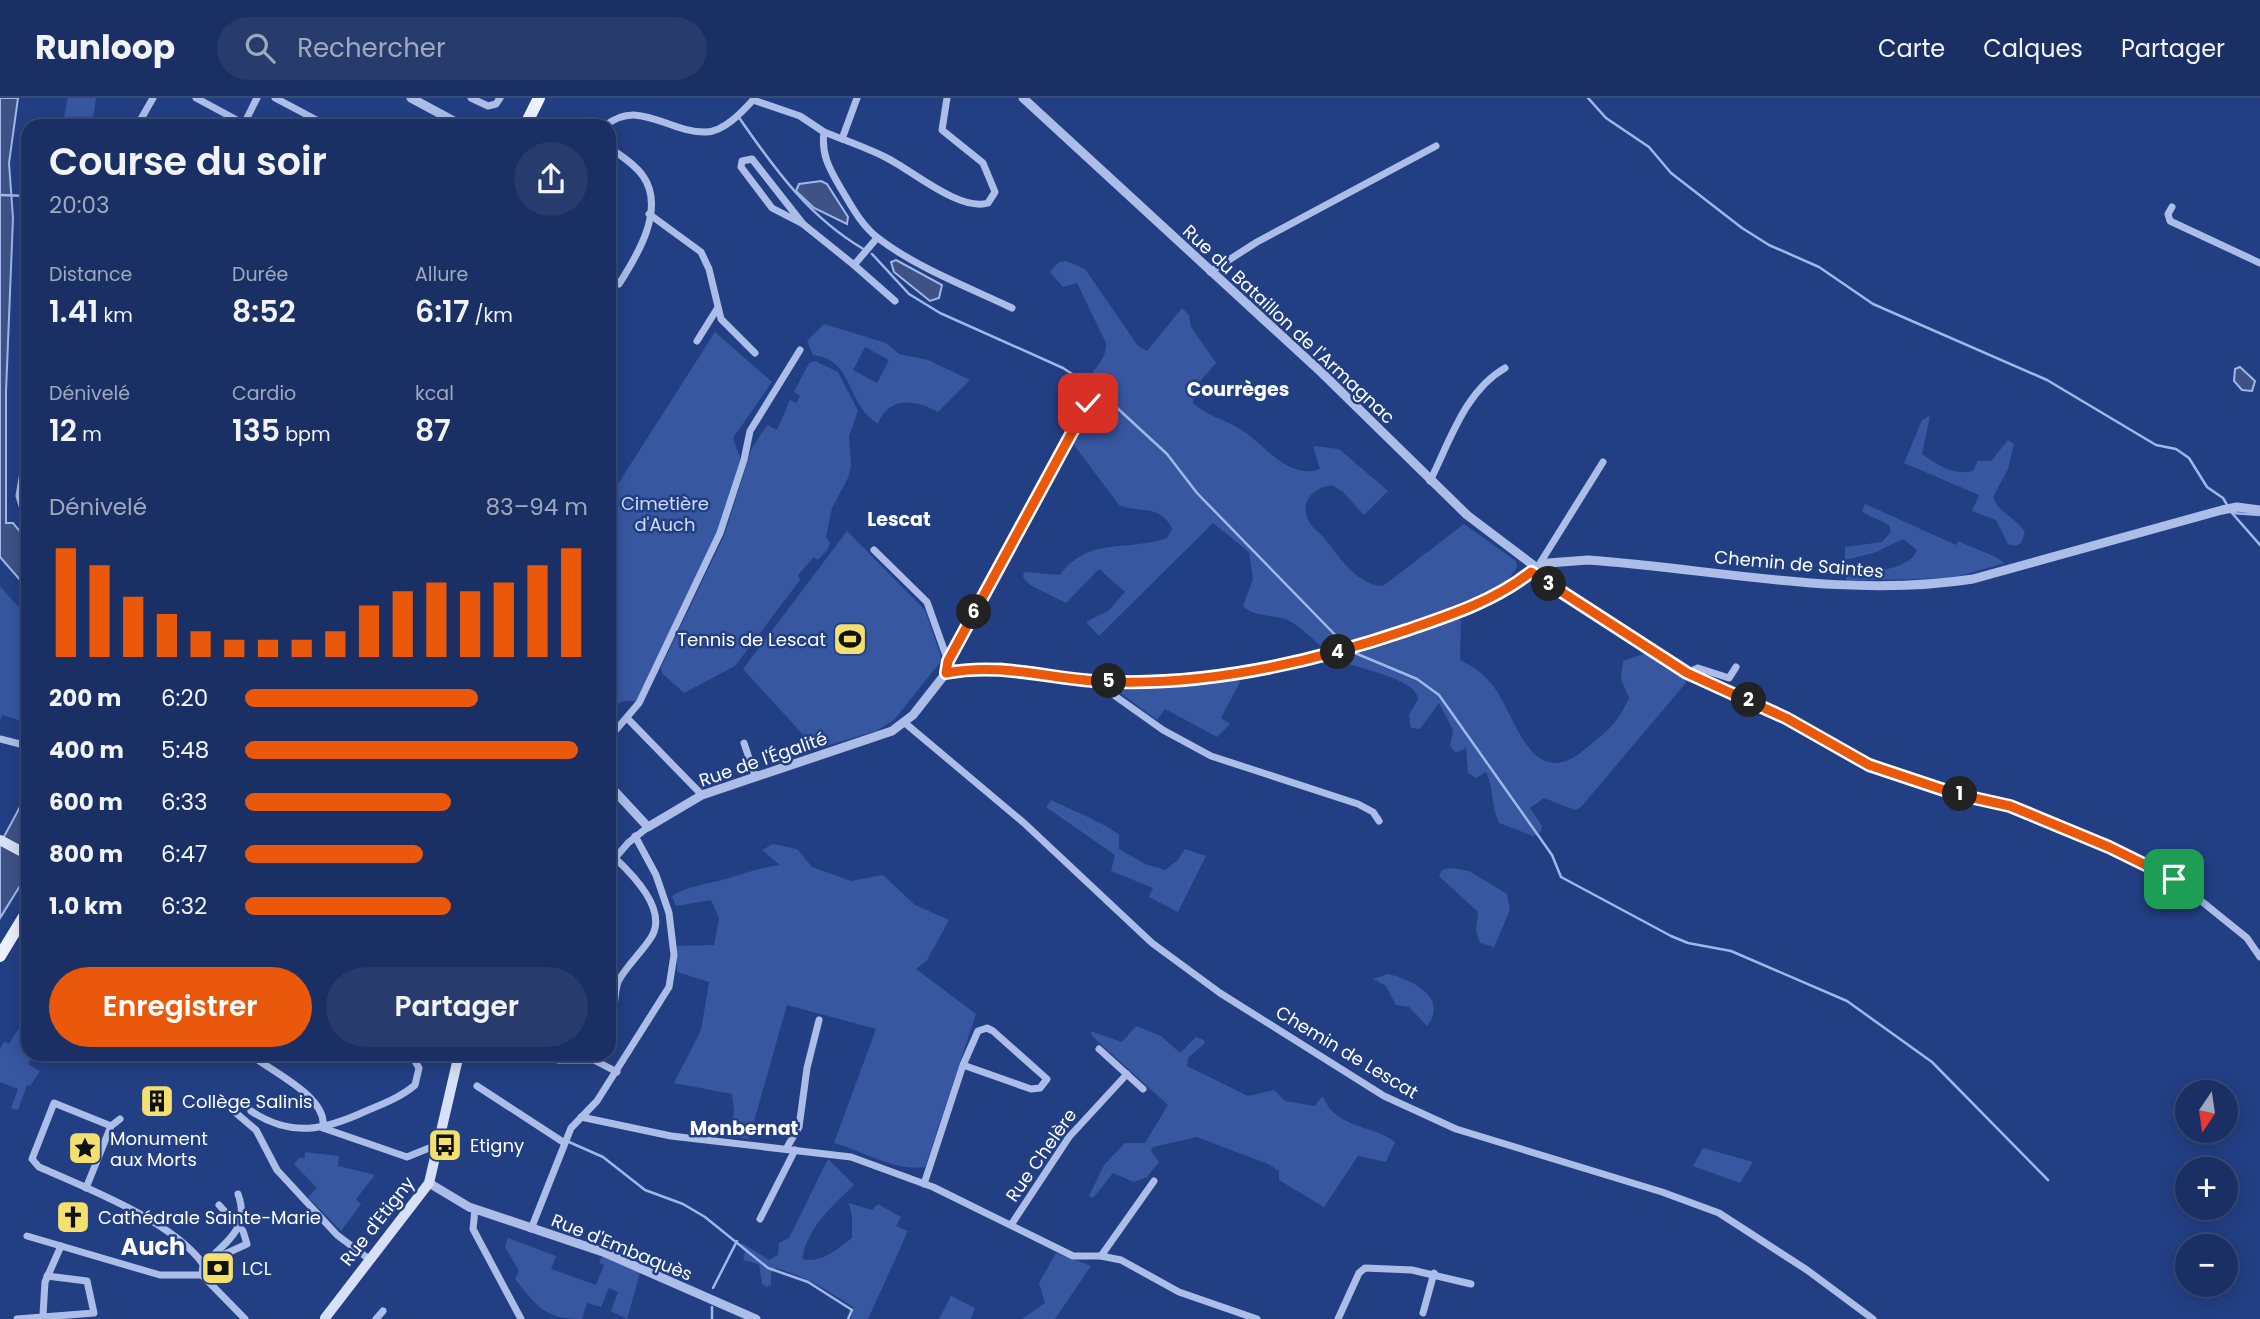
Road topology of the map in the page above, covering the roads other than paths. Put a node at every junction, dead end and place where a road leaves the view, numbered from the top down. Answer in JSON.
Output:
{"nodes":[{"id":1,"x":153,"y":98,"type":"edge"},
{"id":2,"x":196,"y":98,"type":"edge"},
{"id":3,"x":257,"y":98,"type":"edge"},
{"id":4,"x":275,"y":98,"type":"edge"},
{"id":5,"x":411,"y":98,"type":"edge"},
{"id":6,"x":471,"y":98,"type":"edge"},
{"id":7,"x":499,"y":98,"type":"edge"},
{"id":8,"x":539,"y":98,"type":"edge"},
{"id":9,"x":856,"y":98,"type":"edge"},
{"id":10,"x":947,"y":98,"type":"edge"},
{"id":11,"x":1023,"y":98,"type":"edge"},
{"id":12,"x":754,"y":99,"type":"edge"},
{"id":13,"x":617,"y":108,"type":"dead end"},
{"id":14,"x":663,"y":111,"type":"dead end"},
{"id":15,"x":141,"y":119,"type":"edge"},
{"id":16,"x":235,"y":119,"type":"edge"},
{"id":17,"x":248,"y":119,"type":"edge"},
{"id":18,"x":315,"y":119,"type":"edge"},
{"id":19,"x":449,"y":119,"type":"edge"},
{"id":20,"x":528,"y":119,"type":"edge"},
{"id":21,"x":610,"y":119,"type":"edge"},
{"id":22,"x":824,"y":132,"type":"junction"},
{"id":23,"x":842,"y":139,"type":"junction"},
{"id":24,"x":1436,"y":146,"type":"dead end"},
{"id":25,"x":616,"y":152,"type":"edge"},
{"id":26,"x":2172,"y":207,"type":"dead end"},
{"id":27,"x":649,"y":214,"type":"junction"},
{"id":28,"x":803,"y":224,"type":"junction"},
{"id":29,"x":877,"y":238,"type":"junction"},
{"id":30,"x":2260,"y":263,"type":"edge"},
{"id":31,"x":854,"y":265,"type":"junction"},
{"id":32,"x":1210,"y":272,"type":"junction"},
{"id":33,"x":618,"y":284,"type":"dead end"},
{"id":34,"x":895,"y":301,"type":"dead end"},
{"id":35,"x":717,"y":309,"type":"junction"},
{"id":36,"x":1012,"y":309,"type":"dead end"},
{"id":37,"x":697,"y":341,"type":"dead end"},
{"id":38,"x":800,"y":350,"type":"dead end"},
{"id":39,"x":755,"y":353,"type":"dead end"},
{"id":40,"x":1505,"y":368,"type":"dead end"},
{"id":41,"x":1088,"y":403,"type":"dead end"},
{"id":42,"x":1603,"y":463,"type":"dead end"},
{"id":43,"x":1430,"y":481,"type":"junction"},
{"id":44,"x":21,"y":484,"type":"edge"},
{"id":45,"x":21,"y":502,"type":"edge"},
{"id":46,"x":2260,"y":510,"type":"edge"},
{"id":47,"x":874,"y":550,"type":"dead end"},
{"id":48,"x":1534,"y":570,"type":"junction"},
{"id":49,"x":948,"y":661,"type":"junction"},
{"id":50,"x":1736,"y":667,"type":"dead end"},
{"id":51,"x":946,"y":673,"type":"junction"},
{"id":52,"x":1687,"y":673,"type":"junction"},
{"id":53,"x":1094,"y":681,"type":"junction"},
{"id":54,"x":628,"y":719,"type":"junction"},
{"id":55,"x":905,"y":723,"type":"junction"},
{"id":56,"x":616,"y":732,"type":"edge"},
{"id":57,"x":0,"y":739,"type":"edge"},
{"id":58,"x":744,"y":743,"type":"dead end"},
{"id":59,"x":21,"y":744,"type":"edge"},
{"id":60,"x":755,"y":776,"type":"junction"},
{"id":61,"x":616,"y":793,"type":"edge"},
{"id":62,"x":702,"y":795,"type":"junction"},
{"id":63,"x":1379,"y":821,"type":"dead end"},
{"id":64,"x":648,"y":827,"type":"junction"},
{"id":65,"x":635,"y":836,"type":"junction"},
{"id":66,"x":0,"y":840,"type":"edge"},
{"id":67,"x":21,"y":851,"type":"edge"},
{"id":68,"x":616,"y":857,"type":"edge"},
{"id":69,"x":616,"y":865,"type":"edge"},
{"id":70,"x":656,"y":875,"type":"junction"},
{"id":71,"x":639,"y":881,"type":"junction"},
{"id":72,"x":21,"y":922,"type":"edge"},
{"id":73,"x":0,"y":956,"type":"edge"},
{"id":74,"x":2260,"y":957,"type":"edge"},
{"id":75,"x":616,"y":1000,"type":"edge"},
{"id":76,"x":819,"y":1020,"type":"dead end"},
{"id":77,"x":1099,"y":1049,"type":"dead end"},
{"id":78,"x":260,"y":1061,"type":"edge"},
{"id":79,"x":417,"y":1061,"type":"edge"},
{"id":80,"x":457,"y":1061,"type":"edge"},
{"id":81,"x":595,"y":1061,"type":"edge"},
{"id":82,"x":963,"y":1065,"type":"junction"},
{"id":83,"x":617,"y":1072,"type":"junction"},
{"id":84,"x":1127,"y":1074,"type":"junction"},
{"id":85,"x":477,"y":1086,"type":"dead end"},
{"id":86,"x":1143,"y":1089,"type":"dead end"},
{"id":87,"x":229,"y":1107,"type":"dead end"},
{"id":88,"x":251,"y":1111,"type":"dead end"},
{"id":89,"x":580,"y":1117,"type":"junction"},
{"id":90,"x":120,"y":1119,"type":"dead end"},
{"id":91,"x":111,"y":1126,"type":"junction"},
{"id":92,"x":323,"y":1128,"type":"junction"},
{"id":93,"x":563,"y":1142,"type":"junction"},
{"id":94,"x":439,"y":1144,"type":"junction"},
{"id":95,"x":786,"y":1149,"type":"junction"},
{"id":96,"x":795,"y":1150,"type":"junction"},
{"id":97,"x":1154,"y":1181,"type":"dead end"},
{"id":98,"x":429,"y":1183,"type":"junction"},
{"id":99,"x":924,"y":1184,"type":"junction"},
{"id":100,"x":86,"y":1188,"type":"junction"},
{"id":101,"x":238,"y":1194,"type":"dead end"},
{"id":102,"x":219,"y":1206,"type":"dead end"},
{"id":103,"x":475,"y":1209,"type":"junction"},
{"id":104,"x":760,"y":1219,"type":"dead end"},
{"id":105,"x":1012,"y":1225,"type":"junction"},
{"id":106,"x":240,"y":1227,"type":"junction"},
{"id":107,"x":531,"y":1229,"type":"junction"},
{"id":108,"x":27,"y":1236,"type":"dead end"},
{"id":109,"x":61,"y":1246,"type":"junction"},
{"id":110,"x":1101,"y":1256,"type":"junction"},
{"id":111,"x":369,"y":1259,"type":"junction"},
{"id":112,"x":206,"y":1262,"type":"junction"},
{"id":113,"x":1434,"y":1273,"type":"junction"},
{"id":114,"x":202,"y":1275,"type":"junction"},
{"id":115,"x":47,"y":1276,"type":"junction"},
{"id":116,"x":1471,"y":1284,"type":"dead end"},
{"id":117,"x":383,"y":1311,"type":"dead end"},
{"id":118,"x":1423,"y":1313,"type":"dead end"},
{"id":119,"x":43,"y":1315,"type":"junction"},
{"id":120,"x":324,"y":1318,"type":"edge"},
{"id":121,"x":17,"y":1319,"type":"edge"},
{"id":122,"x":245,"y":1319,"type":"edge"},
{"id":123,"x":376,"y":1319,"type":"edge"},
{"id":124,"x":521,"y":1319,"type":"edge"},
{"id":125,"x":756,"y":1319,"type":"edge"},
{"id":126,"x":1257,"y":1319,"type":"edge"},
{"id":127,"x":1338,"y":1319,"type":"edge"},
{"id":128,"x":1872,"y":1319,"type":"edge"}],
"edges":[{"from":1,"to":15,"type":"street"},
{"from":2,"to":16,"type":"street"},
{"from":3,"to":17,"type":"street"},
{"from":4,"to":18,"type":"street"},
{"from":5,"to":19,"type":"street"},
{"from":6,"to":7,"type":"street"},
{"from":8,"to":20,"type":"main road"},
{"from":9,"to":23,"type":"street"},
{"from":10,"to":23,"type":"street"},
{"from":11,"to":32,"type":"street","name":"Rue du Bataillon de l'Armagnac"},
{"from":12,"to":14,"type":"street"},
{"from":12,"to":22,"type":"street"},
{"from":13,"to":21,"type":"street"},
{"from":22,"to":23,"type":"street"},
{"from":22,"to":29,"type":"street"},
{"from":24,"to":32,"type":"street"},
{"from":25,"to":27,"type":"street"},
{"from":26,"to":30,"type":"street"},
{"from":27,"to":33,"type":"street"},
{"from":27,"to":35,"type":"street"},
{"from":28,"to":28,"type":"street"},
{"from":28,"to":31,"type":"street"},
{"from":29,"to":31,"type":"street"},
{"from":29,"to":36,"type":"street"},
{"from":31,"to":34,"type":"street"},
{"from":32,"to":43,"type":"street","name":"Rue du Bataillon de l'Armagnac"},
{"from":35,"to":37,"type":"street"},
{"from":35,"to":39,"type":"street"},
{"from":38,"to":54,"type":"street"},
{"from":40,"to":43,"type":"street"},
{"from":41,"to":49,"type":"street"},
{"from":42,"to":48,"type":"street"},
{"from":43,"to":48,"type":"street","name":"Rue du Bataillon de l'Armagnac"},
{"from":44,"to":45,"type":"street"},
{"from":46,"to":48,"type":"street","name":"Chemin de Saintes"},
{"from":47,"to":49,"type":"street"},
{"from":48,"to":52,"type":"street"},
{"from":48,"to":53,"type":"street"},
{"from":49,"to":51,"type":"street"},
{"from":50,"to":52,"type":"street"},
{"from":51,"to":53,"type":"street"},
{"from":51,"to":55,"type":"street"},
{"from":52,"to":74,"type":"street"},
{"from":53,"to":63,"type":"street"},
{"from":54,"to":56,"type":"street"},
{"from":54,"to":62,"type":"street"},
{"from":55,"to":60,"type":"street","name":"Rue de l'Égalité"},
{"from":55,"to":128,"type":"street","name":"Chemin de Lescat"},
{"from":57,"to":59,"type":"street"},
{"from":58,"to":60,"type":"street"},
{"from":60,"to":62,"type":"street","name":"Rue de l'Égalité"},
{"from":61,"to":64,"type":"street"},
{"from":62,"to":64,"type":"street","name":"Rue de l'Égalité"},
{"from":64,"to":65,"type":"street","name":"Rue de l'Égalité"},
{"from":65,"to":68,"type":"street","name":"Rue de l'Égalité"},
{"from":65,"to":70,"type":"street"},
{"from":66,"to":67,"type":"main road"},
{"from":69,"to":71,"type":"street"},
{"from":70,"to":71,"type":"street"},
{"from":70,"to":83,"type":"street"},
{"from":71,"to":75,"type":"street"},
{"from":72,"to":73,"type":"main road"},
{"from":76,"to":95,"type":"street"},
{"from":77,"to":84,"type":"street"},
{"from":78,"to":92,"type":"street"},
{"from":79,"to":92,"type":"street"},
{"from":80,"to":94,"type":"main road","name":"Rue d'Etigny"},
{"from":81,"to":83,"type":"street"},
{"from":82,"to":82,"type":"street"},
{"from":82,"to":99,"type":"street"},
{"from":83,"to":89,"type":"street"},
{"from":84,"to":86,"type":"street"},
{"from":84,"to":105,"type":"street","name":"Rue Chelère"},
{"from":85,"to":93,"type":"street"},
{"from":87,"to":111,"type":"street"},
{"from":88,"to":92,"type":"street"},
{"from":89,"to":93,"type":"street"},
{"from":89,"to":95,"type":"street"},
{"from":90,"to":91,"type":"street"},
{"from":91,"to":100,"type":"street"},
{"from":91,"to":100,"type":"street"},
{"from":92,"to":94,"type":"street"},
{"from":93,"to":107,"type":"street"},
{"from":94,"to":98,"type":"main road","name":"Rue d'Etigny"},
{"from":95,"to":96,"type":"street"},
{"from":96,"to":99,"type":"street"},
{"from":96,"to":104,"type":"street"},
{"from":97,"to":110,"type":"street"},
{"from":98,"to":103,"type":"street","name":"Rue d'Embaquès"},
{"from":98,"to":111,"type":"main road","name":"Rue d'Etigny"},
{"from":99,"to":105,"type":"street"},
{"from":100,"to":112,"type":"street"},
{"from":101,"to":106,"type":"street"},
{"from":102,"to":106,"type":"street"},
{"from":103,"to":107,"type":"street","name":"Rue d'Embaquès"},
{"from":103,"to":124,"type":"street"},
{"from":105,"to":110,"type":"street"},
{"from":106,"to":112,"type":"street"},
{"from":106,"to":112,"type":"street"},
{"from":107,"to":125,"type":"street","name":"Rue d'Embaquès"},
{"from":108,"to":109,"type":"street"},
{"from":109,"to":114,"type":"street"},
{"from":109,"to":115,"type":"street"},
{"from":110,"to":126,"type":"street"},
{"from":111,"to":120,"type":"main road","name":"Rue d'Etigny"},
{"from":112,"to":114,"type":"street"},
{"from":113,"to":116,"type":"street"},
{"from":113,"to":118,"type":"street"},
{"from":113,"to":127,"type":"street"},
{"from":114,"to":122,"type":"street"},
{"from":115,"to":119,"type":"street"},
{"from":115,"to":119,"type":"street"},
{"from":117,"to":123,"type":"street"},
{"from":119,"to":121,"type":"street"}]}
